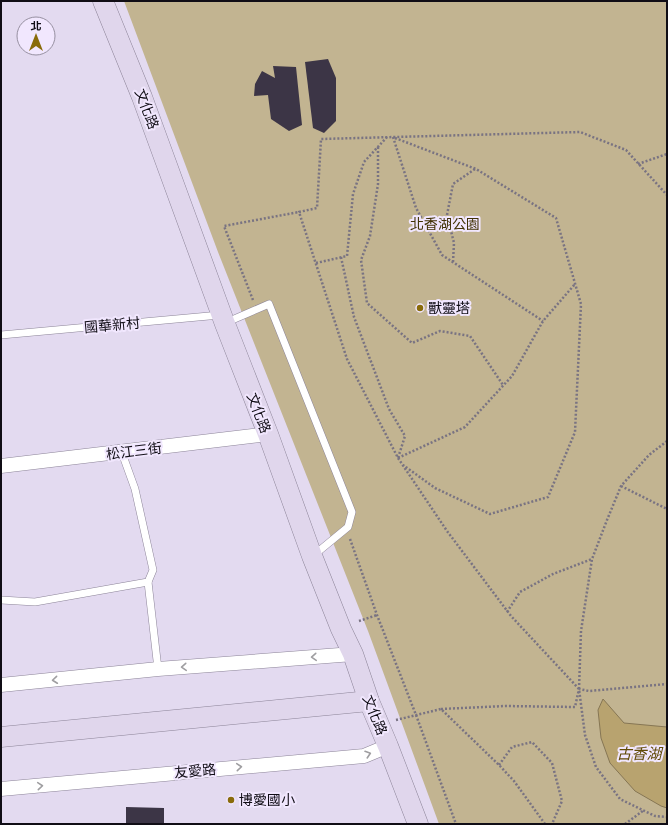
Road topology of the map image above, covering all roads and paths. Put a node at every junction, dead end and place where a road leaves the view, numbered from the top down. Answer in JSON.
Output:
{"nodes":[{"id":1,"x":103,"y":1,"type":"edge"},
{"id":2,"x":387,"y":137,"type":"junction"},
{"id":3,"x":393,"y":137,"type":"junction"},
{"id":4,"x":378,"y":147,"type":"junction"},
{"id":5,"x":667,"y":154,"type":"edge"},
{"id":6,"x":638,"y":164,"type":"junction"},
{"id":7,"x":476,"y":169,"type":"junction"},
{"id":8,"x":667,"y":195,"type":"edge"},
{"id":9,"x":299,"y":212,"type":"junction"},
{"id":10,"x":341,"y":257,"type":"junction"},
{"id":11,"x":454,"y":262,"type":"junction"},
{"id":12,"x":316,"y":263,"type":"junction"},
{"id":13,"x":575,"y":284,"type":"junction"},
{"id":14,"x":256,"y":310,"type":"junction"},
{"id":15,"x":224,"y":319,"type":"junction"},
{"id":16,"x":543,"y":321,"type":"junction"},
{"id":17,"x":1,"y":335,"type":"edge"},
{"id":18,"x":503,"y":385,"type":"junction"},
{"id":19,"x":268,"y":434,"type":"junction"},
{"id":20,"x":667,"y":441,"type":"edge"},
{"id":21,"x":122,"y":453,"type":"junction"},
{"id":22,"x":398,"y":458,"type":"junction"},
{"id":23,"x":402,"y":464,"type":"junction"},
{"id":24,"x":1,"y":466,"type":"edge"},
{"id":25,"x":621,"y":486,"type":"junction"},
{"id":26,"x":667,"y":509,"type":"edge"},
{"id":27,"x":348,"y":527,"type":"junction"},
{"id":28,"x":312,"y":556,"type":"junction"},
{"id":29,"x":592,"y":559,"type":"junction"},
{"id":30,"x":148,"y":582,"type":"junction"},
{"id":31,"x":1,"y":600,"type":"edge"},
{"id":32,"x":508,"y":612,"type":"junction"},
{"id":33,"x":377,"y":615,"type":"junction"},
{"id":34,"x":359,"y":621,"type":"dead end"},
{"id":35,"x":353,"y":654,"type":"junction"},
{"id":36,"x":158,"y":669,"type":"junction"},
{"id":37,"x":1,"y":678,"type":"edge"},
{"id":38,"x":26,"y":683,"type":"junction"},
{"id":39,"x":667,"y":684,"type":"edge"},
{"id":40,"x":1,"y":685,"type":"edge"},
{"id":41,"x":579,"y":689,"type":"junction"},
{"id":42,"x":369,"y":701,"type":"junction"},
{"id":43,"x":441,"y":709,"type":"junction"},
{"id":44,"x":416,"y":715,"type":"junction"},
{"id":45,"x":378,"y":724,"type":"junction"},
{"id":46,"x":1,"y":737,"type":"edge"},
{"id":47,"x":388,"y":746,"type":"junction"},
{"id":48,"x":499,"y":765,"type":"junction"},
{"id":49,"x":1,"y":790,"type":"edge"},
{"id":50,"x":644,"y":810,"type":"junction"},
{"id":51,"x":667,"y":817,"type":"edge"},
{"id":52,"x":418,"y":824,"type":"edge"},
{"id":53,"x":456,"y":824,"type":"edge"},
{"id":54,"x":545,"y":824,"type":"edge"},
{"id":55,"x":552,"y":824,"type":"edge"},
{"id":56,"x":625,"y":824,"type":"edge"}],
"edges":[{"from":1,"to":15,"type":"street","name":"文化路"},
{"from":2,"to":3,"type":"path"},
{"from":2,"to":4,"type":"path"},
{"from":2,"to":9,"type":"path"},
{"from":3,"to":6,"type":"path"},
{"from":3,"to":7,"type":"path"},
{"from":3,"to":11,"type":"path"},
{"from":4,"to":10,"type":"path"},
{"from":4,"to":18,"type":"path"},
{"from":5,"to":6,"type":"path"},
{"from":6,"to":8,"type":"path"},
{"from":7,"to":11,"type":"path"},
{"from":7,"to":13,"type":"path"},
{"from":9,"to":12,"type":"path"},
{"from":9,"to":14,"type":"path"},
{"from":10,"to":12,"type":"path"},
{"from":10,"to":22,"type":"path"},
{"from":11,"to":16,"type":"path"},
{"from":12,"to":22,"type":"path"},
{"from":13,"to":16,"type":"path"},
{"from":13,"to":23,"type":"path"},
{"from":14,"to":15,"type":"lane","name":"國華新村"},
{"from":14,"to":27,"type":"lane"},
{"from":15,"to":17,"type":"lane","name":"國華新村"},
{"from":15,"to":19,"type":"street","name":"文化路"},
{"from":16,"to":18,"type":"path"},
{"from":18,"to":22,"type":"path"},
{"from":19,"to":21,"type":"street","name":"松江三街"},
{"from":19,"to":28,"type":"street","name":"文化路"},
{"from":20,"to":25,"type":"path"},
{"from":21,"to":24,"type":"street","name":"松江三街"},
{"from":21,"to":30,"type":"lane"},
{"from":22,"to":23,"type":"path"},
{"from":23,"to":32,"type":"path"},
{"from":25,"to":26,"type":"path"},
{"from":25,"to":29,"type":"path"},
{"from":27,"to":28,"type":"lane"},
{"from":27,"to":33,"type":"path"},
{"from":28,"to":35,"type":"street","name":"文化路"},
{"from":29,"to":32,"type":"path"},
{"from":29,"to":41,"type":"path"},
{"from":30,"to":31,"type":"lane"},
{"from":30,"to":36,"type":"lane"},
{"from":32,"to":41,"type":"path"},
{"from":33,"to":34,"type":"path"},
{"from":33,"to":44,"type":"path"},
{"from":35,"to":36,"type":"street","one_way":true},
{"from":35,"to":42,"type":"street","name":"文化路"},
{"from":36,"to":38,"type":"street","one_way":true},
{"from":37,"to":38,"type":"street"},
{"from":38,"to":40,"type":"street"},
{"from":39,"to":41,"type":"path"},
{"from":41,"to":43,"type":"path"},
{"from":41,"to":50,"type":"path"},
{"from":42,"to":45,"type":"street","name":"文化路"},
{"from":42,"to":46,"type":"street"},
{"from":43,"to":44,"type":"path"},
{"from":43,"to":48,"type":"path"},
{"from":44,"to":45,"type":"path"},
{"from":44,"to":53,"type":"path"},
{"from":45,"to":47,"type":"street","name":"文化路"},
{"from":49,"to":47,"type":"street","name":"友愛路","one_way":true},
{"from":47,"to":52,"type":"street","name":"文化路"},
{"from":48,"to":54,"type":"path"},
{"from":48,"to":55,"type":"path"},
{"from":50,"to":51,"type":"path"},
{"from":50,"to":56,"type":"path"}]}
